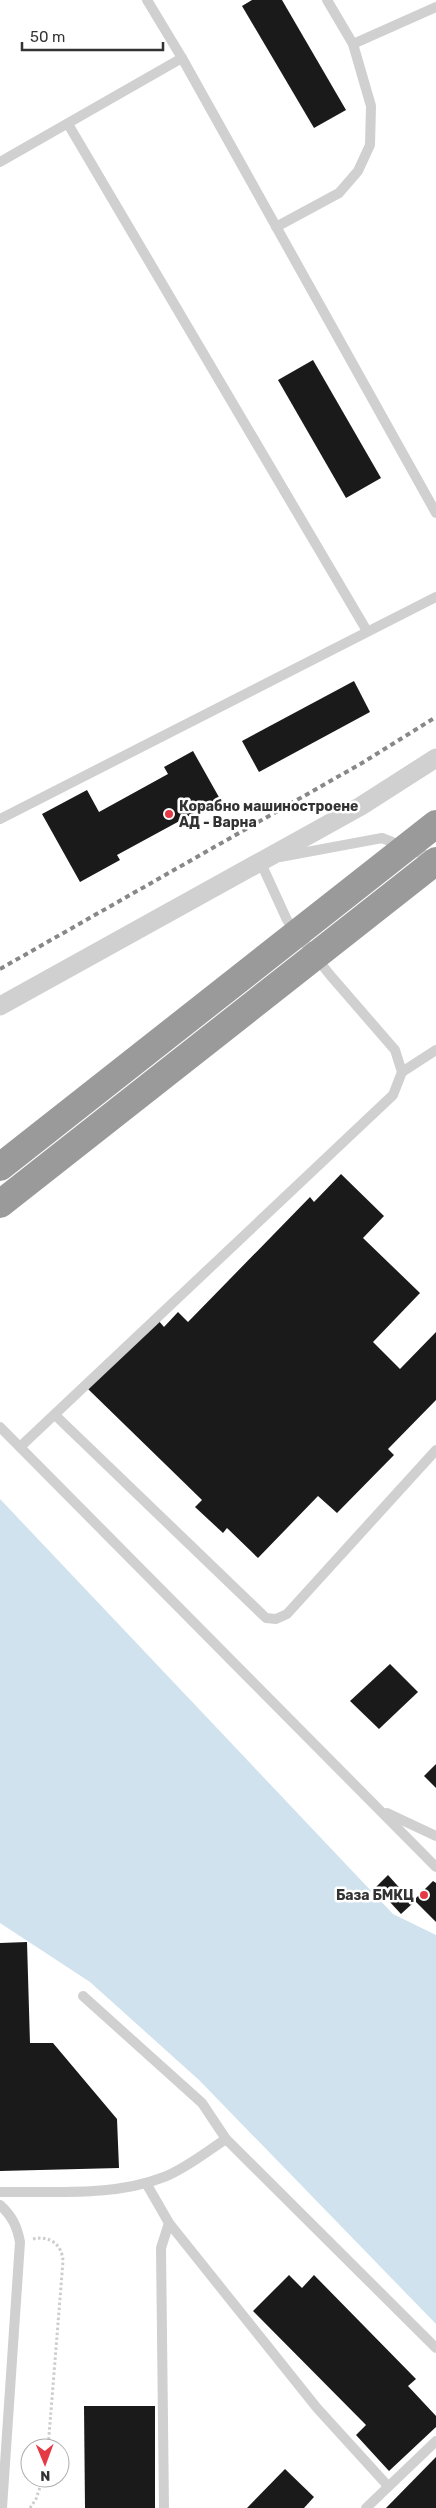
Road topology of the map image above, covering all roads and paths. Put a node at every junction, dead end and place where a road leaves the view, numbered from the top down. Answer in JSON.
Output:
{"nodes":[{"id":1,"x":147,"y":0,"type":"edge"},
{"id":2,"x":327,"y":0,"type":"edge"},
{"id":3,"x":436,"y":7,"type":"edge"},
{"id":4,"x":353,"y":44,"type":"junction"},
{"id":5,"x":182,"y":58,"type":"junction"},
{"id":6,"x":68,"y":124,"type":"junction"},
{"id":7,"x":0,"y":162,"type":"edge"},
{"id":8,"x":276,"y":227,"type":"junction"},
{"id":9,"x":436,"y":512,"type":"edge"},
{"id":10,"x":436,"y":597,"type":"edge"},
{"id":11,"x":367,"y":631,"type":"junction"},
{"id":12,"x":436,"y":758,"type":"edge"},
{"id":13,"x":0,"y":818,"type":"edge"},
{"id":14,"x":436,"y":824,"type":"edge"},
{"id":15,"x":436,"y":860,"type":"edge"},
{"id":16,"x":260,"y":861,"type":"junction"},
{"id":17,"x":0,"y":1006,"type":"edge"},
{"id":18,"x":436,"y":1050,"type":"edge"},
{"id":19,"x":402,"y":1072,"type":"junction"},
{"id":20,"x":0,"y":1167,"type":"edge"},
{"id":21,"x":0,"y":1197,"type":"edge"},
{"id":22,"x":4,"y":1206,"type":"edge"},
{"id":23,"x":55,"y":1414,"type":"junction"},
{"id":24,"x":0,"y":1427,"type":"edge"},
{"id":25,"x":20,"y":1447,"type":"junction"},
{"id":26,"x":436,"y":1450,"type":"edge"},
{"id":27,"x":380,"y":1810,"type":"junction"},
{"id":28,"x":436,"y":1836,"type":"edge"},
{"id":29,"x":436,"y":1867,"type":"edge"},
{"id":30,"x":84,"y":1996,"type":"dead end"},
{"id":31,"x":226,"y":2139,"type":"junction"},
{"id":32,"x":146,"y":2183,"type":"junction"},
{"id":33,"x":0,"y":2192,"type":"edge"},
{"id":34,"x":0,"y":2205,"type":"edge"},
{"id":35,"x":169,"y":2223,"type":"junction"},
{"id":36,"x":19,"y":2252,"type":"junction"},
{"id":37,"x":436,"y":2348,"type":"edge"},
{"id":38,"x":49,"y":2438,"type":"edge"},
{"id":39,"x":436,"y":2441,"type":"edge"},
{"id":40,"x":388,"y":2486,"type":"junction"},
{"id":41,"x":40,"y":2488,"type":"edge"},
{"id":42,"x":2,"y":2508,"type":"edge"},
{"id":43,"x":30,"y":2508,"type":"edge"},
{"id":44,"x":164,"y":2508,"type":"edge"},
{"id":45,"x":366,"y":2508,"type":"edge"}],
"edges":[{"from":1,"to":5,"type":"lane"},
{"from":2,"to":4,"type":"lane"},
{"from":3,"to":4,"type":"lane"},
{"from":4,"to":8,"type":"lane"},
{"from":5,"to":6,"type":"lane"},
{"from":5,"to":8,"type":"lane"},
{"from":6,"to":7,"type":"lane"},
{"from":6,"to":11,"type":"lane"},
{"from":8,"to":9,"type":"lane"},
{"from":10,"to":11,"type":"lane"},
{"from":11,"to":13,"type":"lane"},
{"from":12,"to":16,"type":"street"},
{"from":14,"to":20,"type":"highway","bridge":true},
{"from":15,"to":16,"type":"lane"},
{"from":15,"to":22,"type":"highway","bridge":true},
{"from":16,"to":17,"type":"street"},
{"from":16,"to":19,"type":"lane"},
{"from":18,"to":19,"type":"lane"},
{"from":19,"to":23,"type":"lane"},
{"from":21,"to":22,"type":"lane"},
{"from":23,"to":25,"type":"lane"},
{"from":23,"to":26,"type":"lane"},
{"from":24,"to":25,"type":"lane"},
{"from":25,"to":27,"type":"lane"},
{"from":27,"to":28,"type":"lane"},
{"from":27,"to":29,"type":"lane"},
{"from":30,"to":31,"type":"lane"},
{"from":31,"to":32,"type":"lane"},
{"from":31,"to":37,"type":"lane"},
{"from":32,"to":33,"type":"lane"},
{"from":32,"to":35,"type":"lane"},
{"from":34,"to":36,"type":"lane"},
{"from":35,"to":40,"type":"lane"},
{"from":35,"to":44,"type":"lane"},
{"from":36,"to":38,"type":"path"},
{"from":36,"to":42,"type":"lane"},
{"from":39,"to":40,"type":"lane"},
{"from":40,"to":45,"type":"lane"},
{"from":41,"to":43,"type":"path"}]}
